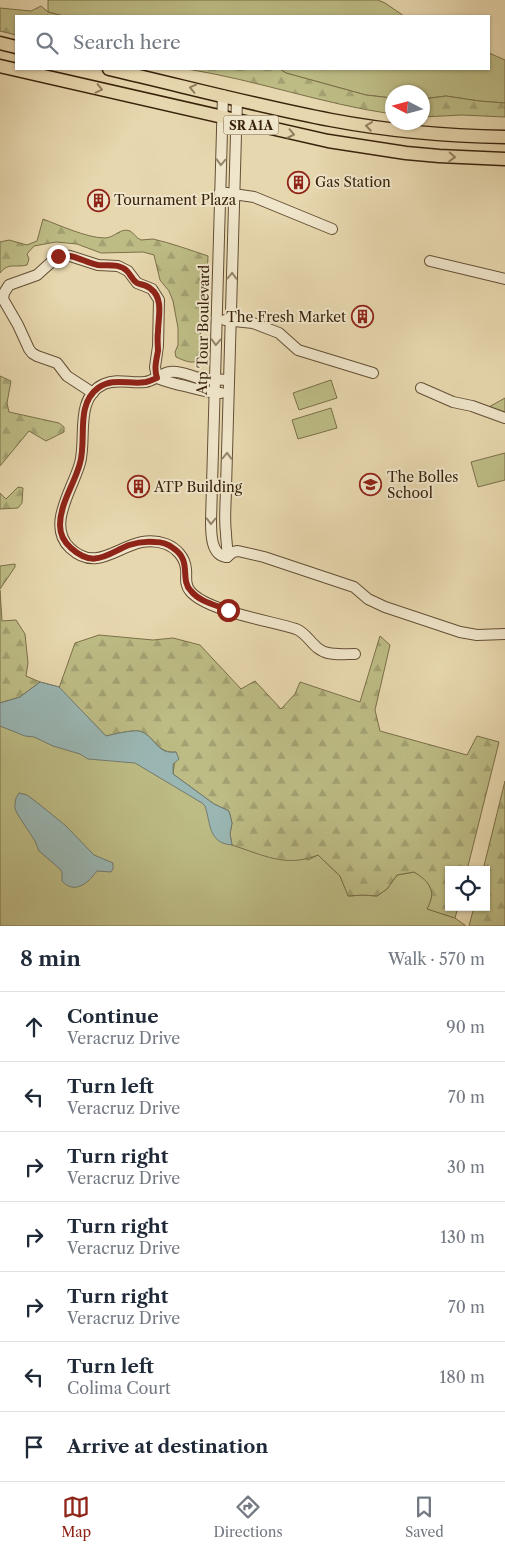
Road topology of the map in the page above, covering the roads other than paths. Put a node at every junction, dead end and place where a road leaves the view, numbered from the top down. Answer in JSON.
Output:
{"nodes":[{"id":1,"x":0,"y":43,"type":"edge"},
{"id":2,"x":15,"y":47,"type":"edge"},
{"id":3,"x":0,"y":66,"type":"edge"},
{"id":4,"x":15,"y":70,"type":"edge"},
{"id":5,"x":17,"y":70,"type":"edge"},
{"id":6,"x":113,"y":70,"type":"edge"},
{"id":7,"x":223,"y":95,"type":"junction"},
{"id":8,"x":237,"y":99,"type":"junction"},
{"id":9,"x":222,"y":118,"type":"junction"},
{"id":10,"x":236,"y":122,"type":"junction"},
{"id":11,"x":505,"y":137,"type":"edge"},
{"id":12,"x":505,"y":159,"type":"edge"},
{"id":13,"x":220,"y":192,"type":"junction"},
{"id":14,"x":235,"y":194,"type":"junction"},
{"id":15,"x":332,"y":229,"type":"dead end"},
{"id":16,"x":430,"y":261,"type":"dead end"},
{"id":17,"x":505,"y":279,"type":"edge"},
{"id":18,"x":217,"y":319,"type":"junction"},
{"id":19,"x":231,"y":321,"type":"junction"},
{"id":20,"x":176,"y":372,"type":"junction"},
{"id":21,"x":372,"y":373,"type":"dead end"},
{"id":22,"x":196,"y":377,"type":"junction"},
{"id":23,"x":157,"y":378,"type":"junction"},
{"id":24,"x":215,"y":379,"type":"junction"},
{"id":25,"x":229,"y":380,"type":"junction"},
{"id":26,"x":175,"y":383,"type":"junction"},
{"id":27,"x":188,"y":387,"type":"junction"},
{"id":28,"x":421,"y":388,"type":"dead end"},
{"id":29,"x":93,"y":393,"type":"junction"},
{"id":30,"x":215,"y":393,"type":"junction"},
{"id":31,"x":229,"y":393,"type":"junction"},
{"id":32,"x":505,"y":418,"type":"edge"},
{"id":33,"x":227,"y":557,"type":"junction"},
{"id":34,"x":505,"y":634,"type":"edge"},
{"id":35,"x":355,"y":654,"type":"dead end"}],
"edges":[{"from":1,"to":2,"type":"main road"},
{"from":3,"to":4,"type":"main road","number":"SR A1A","one_way":true},
{"from":5,"to":9,"type":"main road","number":"SR A1A","one_way":true},
{"from":7,"to":6,"type":"main road","number":"SR A1A","one_way":true},
{"from":7,"to":8,"type":"main road","number":"SR A1A"},
{"from":7,"to":9,"type":"street","name":"Atp Tour Boulevard"},
{"from":8,"to":10,"type":"street","name":"Atp Tour Boulevard"},
{"from":11,"to":8,"type":"main road","number":"SR A1A","one_way":true},
{"from":9,"to":10,"type":"main road","number":"SR A1A"},
{"from":9,"to":13,"type":"street","name":"Atp Tour Boulevard","one_way":true},
{"from":10,"to":12,"type":"main road","number":"SR A1A","one_way":true},
{"from":10,"to":14,"type":"street","name":"Atp Tour Boulevard"},
{"from":13,"to":14,"type":"street"},
{"from":13,"to":18,"type":"street","name":"Atp Tour Boulevard"},
{"from":14,"to":15,"type":"street"},
{"from":19,"to":14,"type":"street","name":"Atp Tour Boulevard","one_way":true},
{"from":16,"to":17,"type":"street"},
{"from":18,"to":19,"type":"street"},
{"from":18,"to":24,"type":"street","name":"Atp Tour Boulevard","one_way":true},
{"from":19,"to":21,"type":"street"},
{"from":19,"to":25,"type":"street","name":"Atp Tour Boulevard"},
{"from":20,"to":22,"type":"street"},
{"from":20,"to":23,"type":"street"},
{"from":20,"to":26,"type":"street"},
{"from":22,"to":24,"type":"street"},
{"from":22,"to":27,"type":"street"},
{"from":23,"to":26,"type":"street"},
{"from":23,"to":29,"type":"street"},
{"from":23,"to":29,"type":"street"},
{"from":24,"to":25,"type":"street"},
{"from":24,"to":30,"type":"street","name":"Atp Tour Boulevard"},
{"from":25,"to":31,"type":"street","name":"Atp Tour Boulevard"},
{"from":26,"to":27,"type":"street"},
{"from":27,"to":30,"type":"street"},
{"from":28,"to":32,"type":"street"},
{"from":29,"to":35,"type":"street"},
{"from":30,"to":31,"type":"street"},
{"from":30,"to":33,"type":"street","name":"Atp Tour Boulevard","one_way":true},
{"from":33,"to":31,"type":"street","name":"Atp Tour Boulevard","one_way":true},
{"from":33,"to":34,"type":"street"}]}
